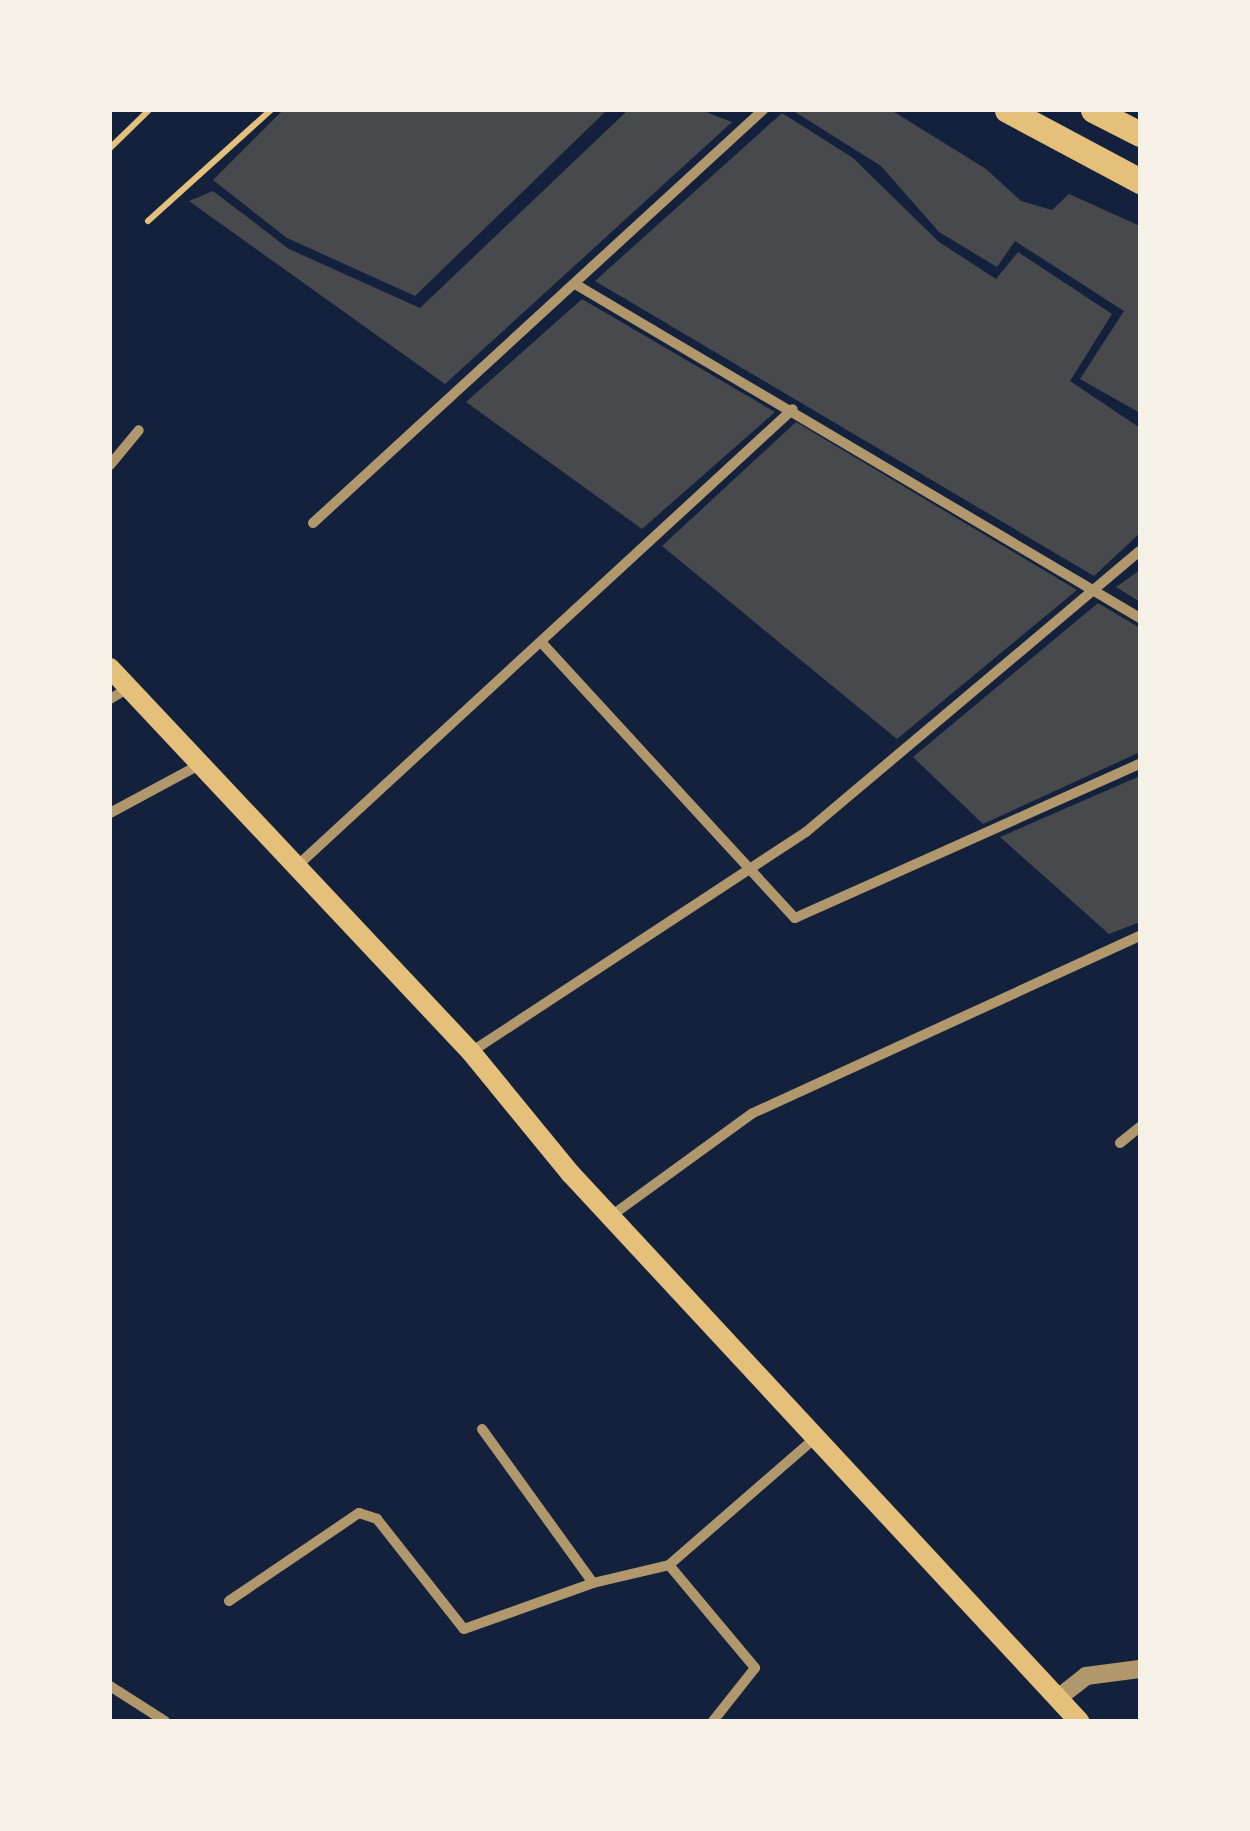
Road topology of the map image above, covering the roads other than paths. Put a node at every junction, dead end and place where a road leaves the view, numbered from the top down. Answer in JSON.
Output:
{"nodes":[{"id":1,"x":763,"y":110,"type":"edge"},
{"id":2,"x":1008,"y":110,"type":"edge"},
{"id":3,"x":1092,"y":110,"type":"edge"},
{"id":4,"x":1140,"y":134,"type":"edge"},
{"id":5,"x":1140,"y":181,"type":"edge"},
{"id":6,"x":575,"y":284,"type":"junction"},
{"id":7,"x":793,"y":410,"type":"junction"},
{"id":8,"x":139,"y":430,"type":"dead end"},
{"id":9,"x":110,"y":465,"type":"edge"},
{"id":10,"x":314,"y":523,"type":"dead end"},
{"id":11,"x":1140,"y":551,"type":"edge"},
{"id":12,"x":1094,"y":590,"type":"junction"},
{"id":13,"x":1140,"y":618,"type":"edge"},
{"id":14,"x":541,"y":642,"type":"junction"},
{"id":15,"x":110,"y":668,"type":"edge"},
{"id":16,"x":128,"y":688,"type":"junction"},
{"id":17,"x":110,"y":700,"type":"edge"},
{"id":18,"x":200,"y":764,"type":"junction"},
{"id":19,"x":1140,"y":764,"type":"edge"},
{"id":20,"x":110,"y":813,"type":"edge"},
{"id":21,"x":296,"y":866,"type":"junction"},
{"id":22,"x":750,"y":868,"type":"junction"},
{"id":23,"x":1140,"y":936,"type":"edge"},
{"id":24,"x":470,"y":1052,"type":"junction"},
{"id":25,"x":1140,"y":1127,"type":"edge"},
{"id":26,"x":1120,"y":1143,"type":"dead end"},
{"id":27,"x":610,"y":1216,"type":"junction"},
{"id":28,"x":482,"y":1428,"type":"dead end"},
{"id":29,"x":815,"y":1438,"type":"junction"},
{"id":30,"x":669,"y":1565,"type":"junction"},
{"id":31,"x":593,"y":1583,"type":"junction"},
{"id":32,"x":229,"y":1601,"type":"dead end"},
{"id":33,"x":1140,"y":1669,"type":"edge"},
{"id":34,"x":110,"y":1686,"type":"edge"},
{"id":35,"x":1058,"y":1698,"type":"junction"},
{"id":36,"x":165,"y":1721,"type":"edge"},
{"id":37,"x":713,"y":1721,"type":"edge"},
{"id":38,"x":1080,"y":1721,"type":"edge"}],
"edges":[{"from":1,"to":6,"type":"street"},
{"from":2,"to":5,"type":"main road"},
{"from":3,"to":4,"type":"main road"},
{"from":6,"to":7,"type":"street"},
{"from":6,"to":10,"type":"street"},
{"from":7,"to":12,"type":"street"},
{"from":7,"to":14,"type":"street"},
{"from":8,"to":9,"type":"street"},
{"from":11,"to":12,"type":"street"},
{"from":12,"to":13,"type":"street"},
{"from":12,"to":22,"type":"street"},
{"from":14,"to":21,"type":"street"},
{"from":14,"to":22,"type":"street"},
{"from":15,"to":16,"type":"main road"},
{"from":16,"to":17,"type":"street"},
{"from":16,"to":18,"type":"main road"},
{"from":18,"to":20,"type":"street"},
{"from":18,"to":21,"type":"main road"},
{"from":19,"to":22,"type":"street"},
{"from":21,"to":24,"type":"main road"},
{"from":22,"to":24,"type":"street"},
{"from":23,"to":27,"type":"street"},
{"from":24,"to":27,"type":"main road"},
{"from":25,"to":26,"type":"street"},
{"from":27,"to":29,"type":"main road"},
{"from":28,"to":31,"type":"street"},
{"from":29,"to":30,"type":"street"},
{"from":29,"to":35,"type":"main road"},
{"from":30,"to":31,"type":"street"},
{"from":30,"to":37,"type":"street"},
{"from":31,"to":32,"type":"street"},
{"from":33,"to":35,"type":"street"},
{"from":34,"to":36,"type":"street"},
{"from":35,"to":38,"type":"main road"}]}
